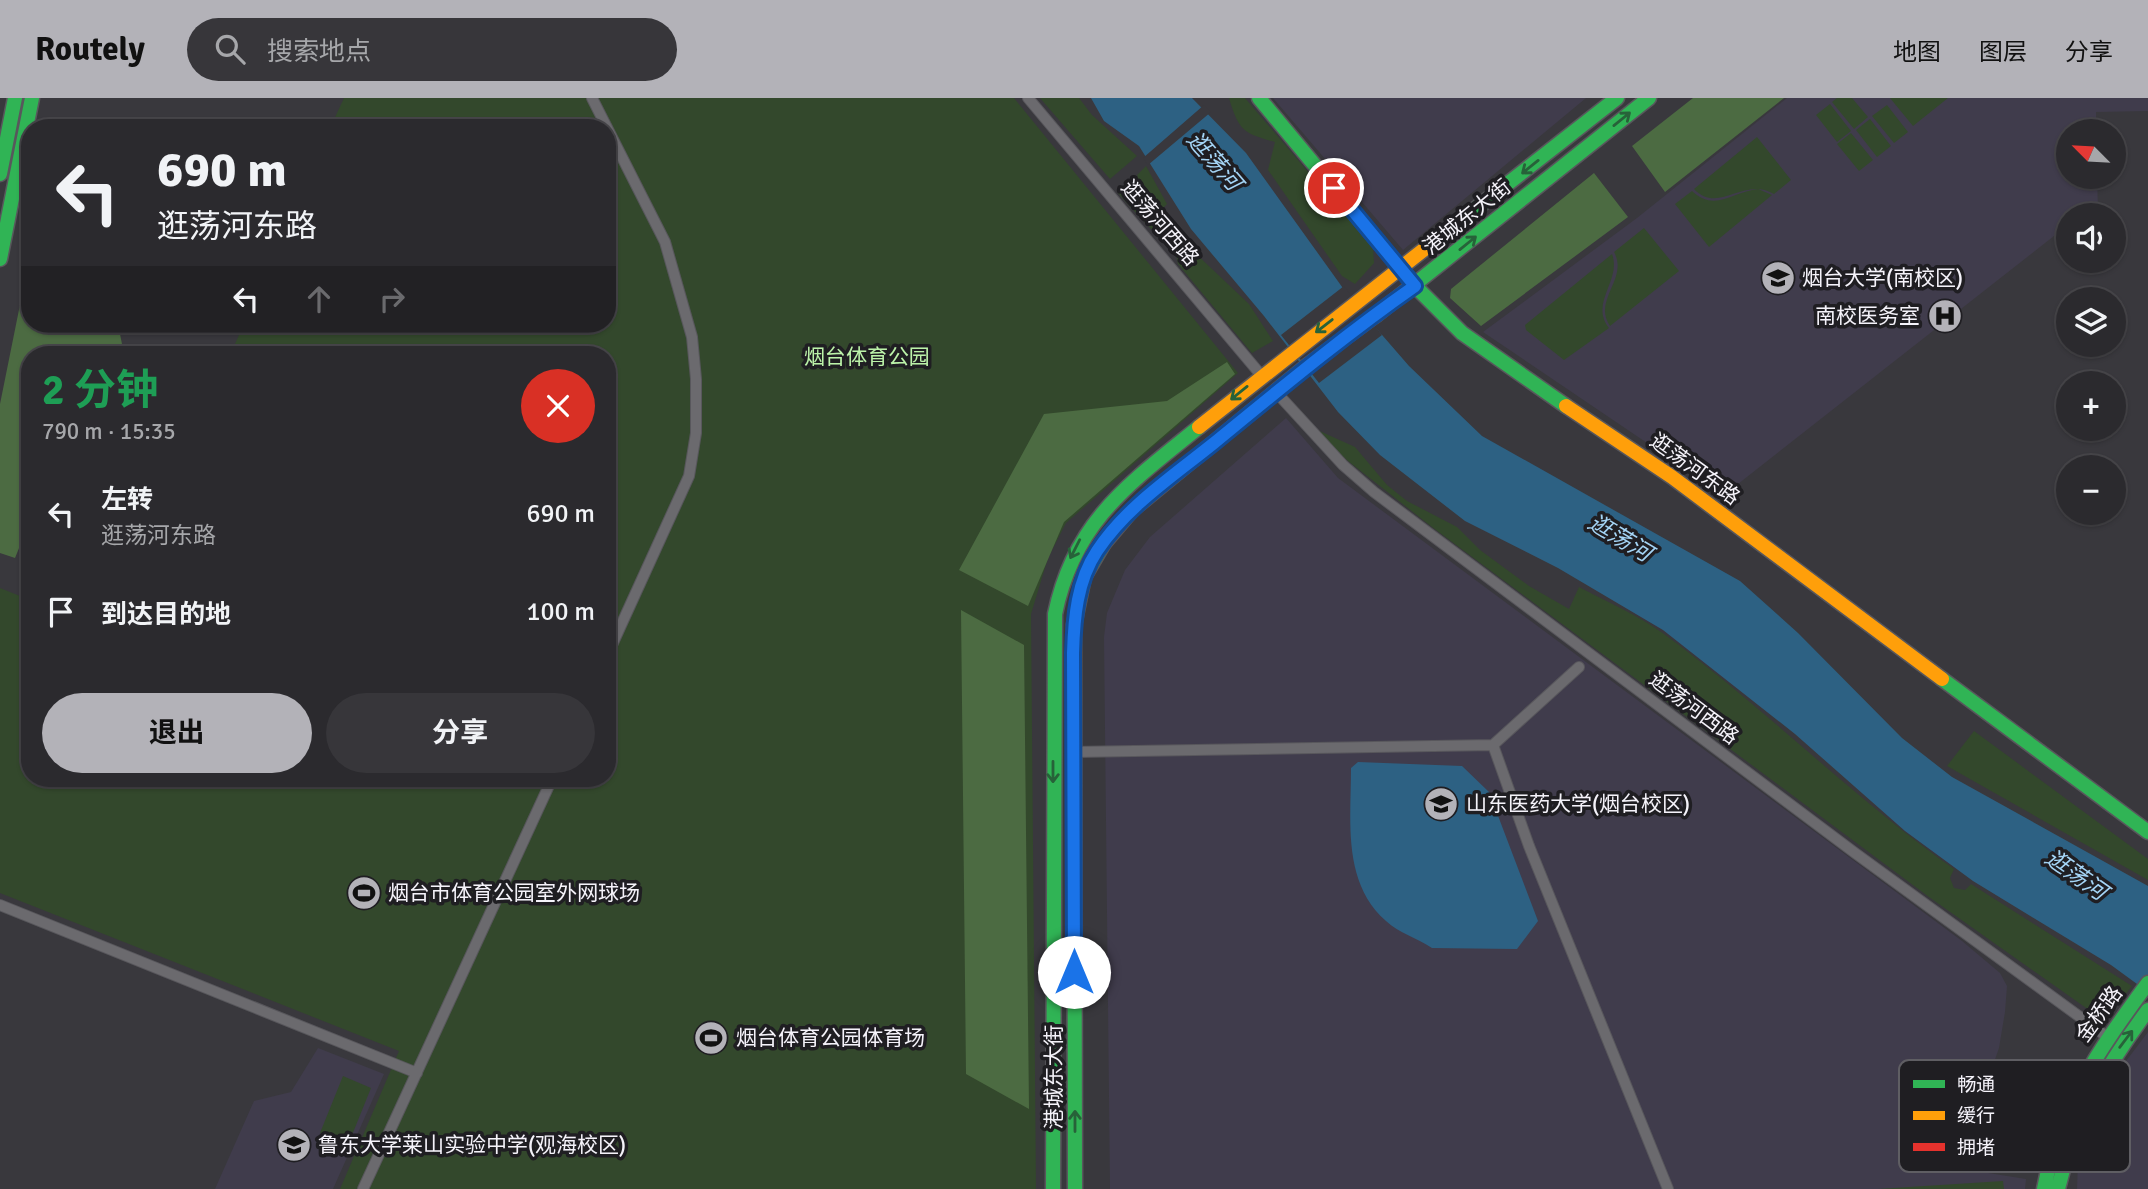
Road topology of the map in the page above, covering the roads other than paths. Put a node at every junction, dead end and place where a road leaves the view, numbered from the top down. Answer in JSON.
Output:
{"nodes":[{"id":1,"x":15,"y":98,"type":"edge"},
{"id":2,"x":32,"y":98,"type":"edge"},
{"id":3,"x":592,"y":98,"type":"edge"},
{"id":4,"x":1028,"y":98,"type":"edge"},
{"id":5,"x":1259,"y":98,"type":"edge"},
{"id":6,"x":1617,"y":98,"type":"edge"},
{"id":7,"x":1649,"y":98,"type":"edge"},
{"id":8,"x":28,"y":119,"type":"edge"},
{"id":9,"x":603,"y":119,"type":"edge"},
{"id":10,"x":1583,"y":124,"type":"junction"},
{"id":11,"x":1596,"y":141,"type":"junction"},
{"id":12,"x":616,"y":145,"type":"edge"},
{"id":13,"x":21,"y":153,"type":"edge"},
{"id":14,"x":0,"y":174,"type":"edge"},
{"id":15,"x":0,"y":259,"type":"edge"},
{"id":16,"x":1401,"y":269,"type":"junction"},
{"id":17,"x":1415,"y":286,"type":"junction"},
{"id":18,"x":1261,"y":375,"type":"junction"},
{"id":19,"x":1276,"y":392,"type":"junction"},
{"id":20,"x":616,"y":636,"type":"edge"},
{"id":21,"x":1579,"y":667,"type":"dead end"},
{"id":22,"x":1493,"y":745,"type":"junction"},
{"id":23,"x":1073,"y":752,"type":"junction"},
{"id":24,"x":548,"y":787,"type":"edge"},
{"id":25,"x":2148,"y":832,"type":"edge"},
{"id":26,"x":0,"y":905,"type":"edge"},
{"id":27,"x":2145,"y":987,"type":"edge"},
{"id":28,"x":2148,"y":1010,"type":"edge"},
{"id":29,"x":2106,"y":1036,"type":"junction"},
{"id":30,"x":2091,"y":1060,"type":"edge"},
{"id":31,"x":2113,"y":1060,"type":"edge"},
{"id":32,"x":417,"y":1073,"type":"junction"},
{"id":33,"x":2063,"y":1172,"type":"edge"},
{"id":34,"x":363,"y":1189,"type":"edge"},
{"id":35,"x":1053,"y":1189,"type":"edge"},
{"id":36,"x":1075,"y":1189,"type":"edge"},
{"id":37,"x":1668,"y":1189,"type":"edge"},
{"id":38,"x":2059,"y":1189,"type":"edge"}],
"edges":[{"from":1,"to":14,"type":"main road"},
{"from":2,"to":8,"type":"main road"},
{"from":3,"to":9,"type":"street"},
{"from":4,"to":18,"type":"street","name":"逛荡河西路"},
{"from":5,"to":16,"type":"main road","name":"逛荡河东路"},
{"from":6,"to":10,"type":"main road","name":"港城东大街"},
{"from":11,"to":7,"type":"main road","name":"港城东大街","one_way":true},
{"from":10,"to":11,"type":"main road"},
{"from":10,"to":16,"type":"main road","name":"港城东大街","one_way":true},
{"from":17,"to":11,"type":"main road","name":"港城东大街","one_way":true},
{"from":12,"to":20,"type":"street"},
{"from":13,"to":15,"type":"main road"},
{"from":16,"to":17,"type":"main road","name":"逛荡河东路"},
{"from":16,"to":18,"type":"main road","name":"港城东大街","one_way":true},
{"from":17,"to":19,"type":"main road","name":"港城东大街"},
{"from":17,"to":25,"type":"main road","name":"逛荡河东路"},
{"from":18,"to":35,"type":"main road","name":"港城东大街","one_way":true},
{"from":19,"to":23,"type":"main road","name":"港城东大街"},
{"from":19,"to":29,"type":"street","name":"逛荡河西路"},
{"from":21,"to":22,"type":"street"},
{"from":22,"to":23,"type":"street"},
{"from":22,"to":37,"type":"street"},
{"from":36,"to":23,"type":"main road","name":"港城东大街","one_way":true},
{"from":24,"to":32,"type":"street"},
{"from":26,"to":32,"type":"street"},
{"from":27,"to":29,"type":"main road","name":"金桥路"},
{"from":31,"to":28,"type":"main road","name":"金桥路","one_way":true},
{"from":29,"to":30,"type":"main road","name":"金桥路"},
{"from":32,"to":34,"type":"street"},
{"from":38,"to":33,"type":"main road","name":"金桥路","one_way":true}]}
